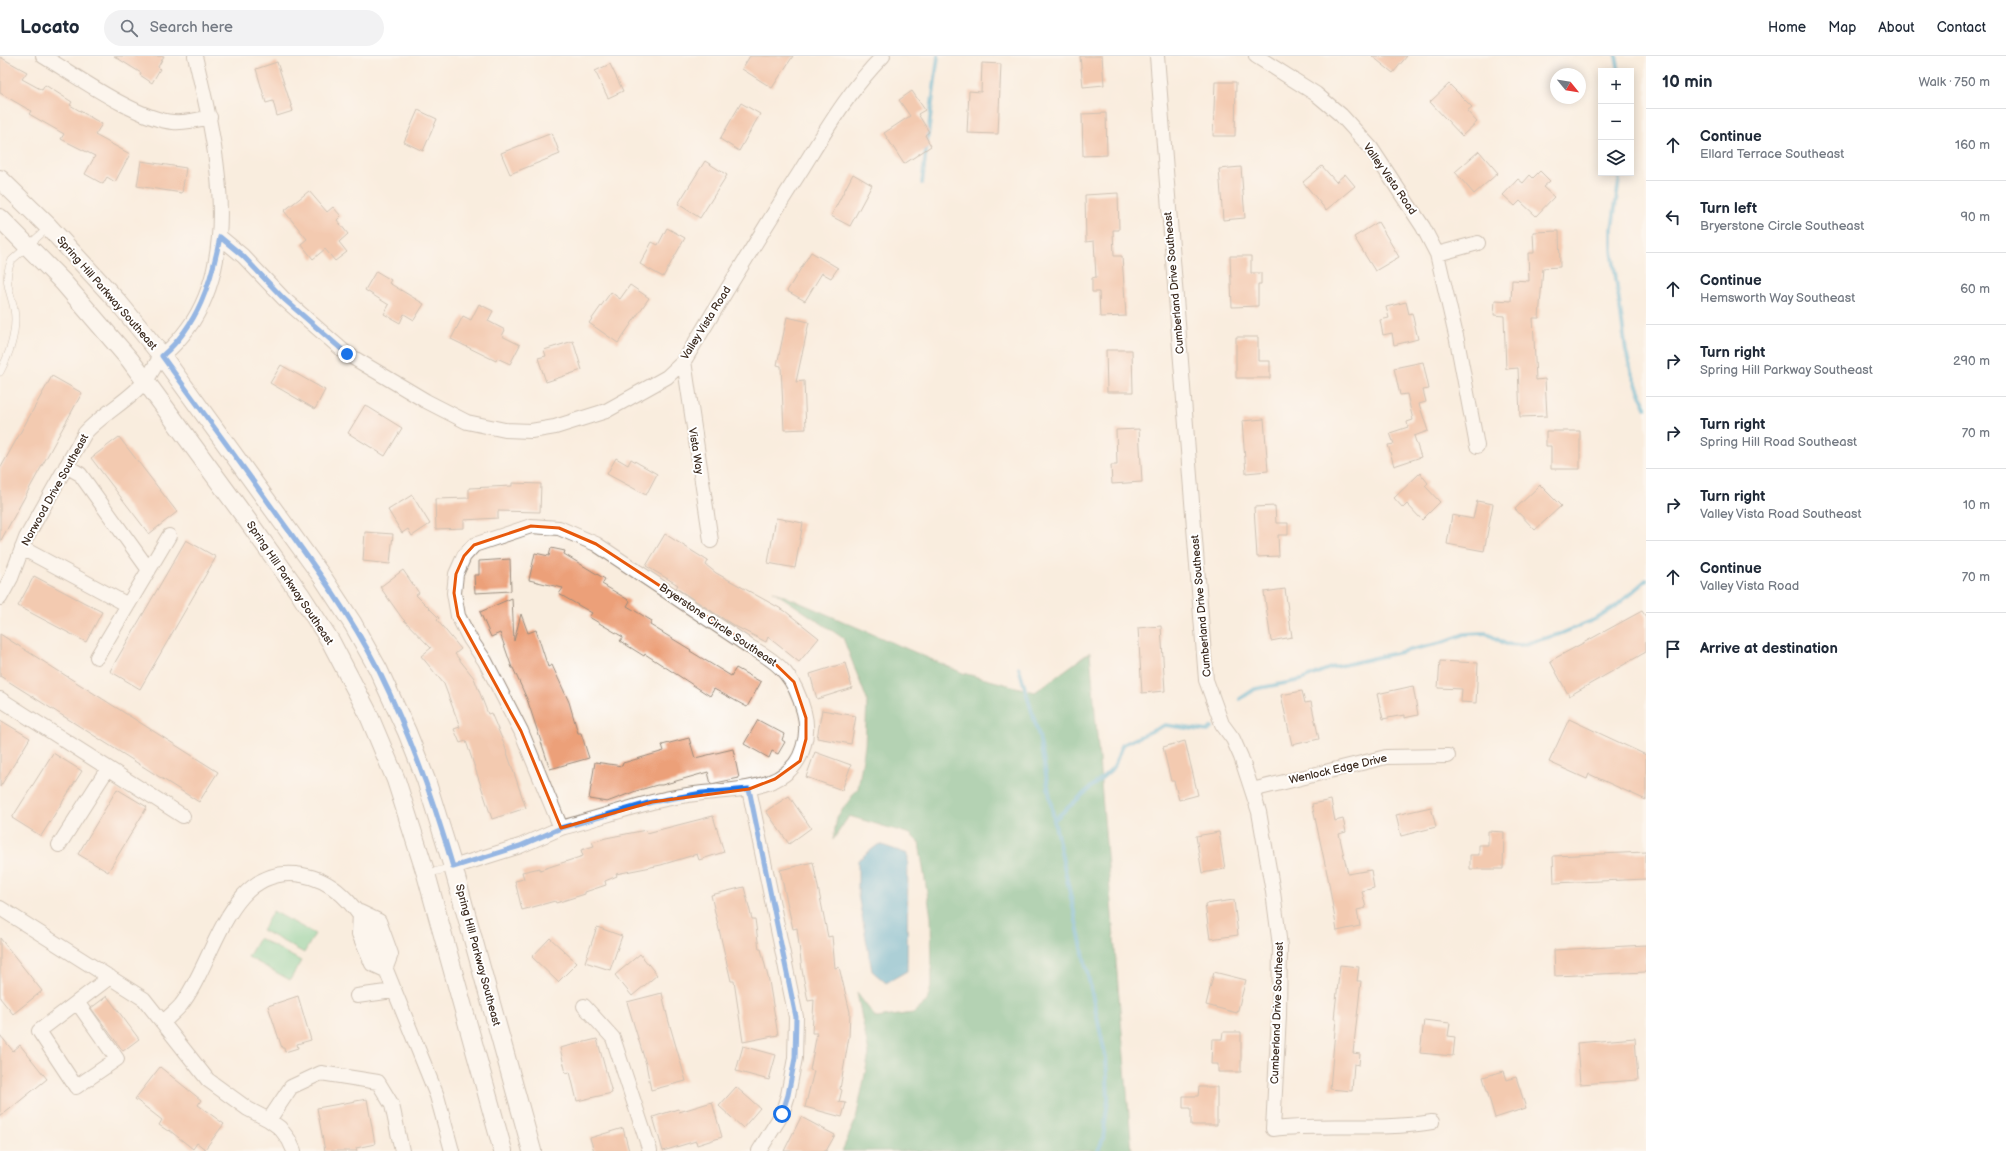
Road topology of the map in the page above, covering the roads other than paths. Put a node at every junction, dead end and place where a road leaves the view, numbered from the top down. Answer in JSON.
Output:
{"nodes":[{"id":1,"x":43,"y":56,"type":"edge"},
{"id":2,"x":195,"y":56,"type":"edge"},
{"id":3,"x":883,"y":56,"type":"edge"},
{"id":4,"x":1157,"y":56,"type":"edge"},
{"id":5,"x":1256,"y":56,"type":"edge"},
{"id":6,"x":210,"y":117,"type":"junction"},
{"id":7,"x":0,"y":179,"type":"edge"},
{"id":8,"x":0,"y":218,"type":"edge"},
{"id":9,"x":49,"y":226,"type":"junction"},
{"id":10,"x":220,"y":237,"type":"junction"},
{"id":11,"x":1478,"y":243,"type":"dead end"},
{"id":12,"x":27,"y":246,"type":"junction"},
{"id":13,"x":1437,"y":254,"type":"junction"},
{"id":14,"x":162,"y":356,"type":"junction"},
{"id":15,"x":684,"y":361,"type":"junction"},
{"id":16,"x":0,"y":372,"type":"edge"},
{"id":17,"x":146,"y":381,"type":"junction"},
{"id":18,"x":1477,"y":446,"type":"dead end"},
{"id":19,"x":66,"y":466,"type":"junction"},
{"id":20,"x":169,"y":536,"type":"dead end"},
{"id":21,"x":711,"y":541,"type":"dead end"},
{"id":22,"x":22,"y":548,"type":"junction"},
{"id":23,"x":149,"y":570,"type":"junction"},
{"id":24,"x":0,"y":598,"type":"edge"},
{"id":25,"x":128,"y":605,"type":"junction"},
{"id":26,"x":97,"y":657,"type":"dead end"},
{"id":27,"x":0,"y":699,"type":"edge"},
{"id":28,"x":1448,"y":756,"type":"dead end"},
{"id":29,"x":108,"y":768,"type":"junction"},
{"id":30,"x":749,"y":789,"type":"junction"},
{"id":31,"x":1252,"y":790,"type":"junction"},
{"id":32,"x":183,"y":816,"type":"dead end"},
{"id":33,"x":561,"y":828,"type":"junction"},
{"id":34,"x":59,"y":845,"type":"dead end"},
{"id":35,"x":453,"y":867,"type":"junction"},
{"id":36,"x":426,"y":874,"type":"junction"},
{"id":37,"x":0,"y":908,"type":"edge"},
{"id":38,"x":360,"y":912,"type":"junction"},
{"id":39,"x":385,"y":970,"type":"junction"},
{"id":40,"x":110,"y":977,"type":"junction"},
{"id":41,"x":393,"y":990,"type":"junction"},
{"id":42,"x":357,"y":996,"type":"dead end"},
{"id":43,"x":77,"y":1002,"type":"junction"},
{"id":44,"x":584,"y":1006,"type":"dead end"},
{"id":45,"x":164,"y":1022,"type":"junction"},
{"id":46,"x":269,"y":1120,"type":"junction"},
{"id":47,"x":1432,"y":1122,"type":"dead end"},
{"id":48,"x":762,"y":1147,"type":"edge"},
{"id":49,"x":294,"y":1151,"type":"edge"},
{"id":50,"x":402,"y":1151,"type":"edge"},
{"id":51,"x":452,"y":1151,"type":"edge"},
{"id":52,"x":503,"y":1151,"type":"edge"},
{"id":53,"x":532,"y":1151,"type":"edge"},
{"id":54,"x":650,"y":1151,"type":"edge"},
{"id":55,"x":751,"y":1151,"type":"edge"}],
"edges":[{"from":1,"to":6,"type":"street"},
{"from":2,"to":6,"type":"street","name":"Norwood Drive Southeast"},
{"from":3,"to":15,"type":"street","name":"Valley Vista Road"},
{"from":4,"to":31,"type":"street","name":"Cumberland Drive Southeast"},
{"from":5,"to":13,"type":"street","name":"Valley Vista Road"},
{"from":6,"to":10,"type":"street","name":"Norwood Drive Southeast"},
{"from":7,"to":9,"type":"street","name":"Spring Hill Parkway Southeast"},
{"from":8,"to":12,"type":"street","name":"Spring Hill Parkway Southeast"},
{"from":9,"to":12,"type":"lane"},
{"from":9,"to":14,"type":"street","name":"Spring Hill Parkway Southeast"},
{"from":10,"to":14,"type":"street","name":"Norwood Drive Southeast"},
{"from":10,"to":15,"type":"street","name":"Valley Vista Road"},
{"from":11,"to":13,"type":"street"},
{"from":12,"to":16,"type":"lane"},
{"from":12,"to":17,"type":"street","name":"Spring Hill Parkway Southeast"},
{"from":13,"to":18,"type":"street","name":"Valley Vista Road"},
{"from":14,"to":17,"type":"street","name":"Norwood Drive Southeast"},
{"from":14,"to":35,"type":"street","name":"Spring Hill Parkway Southeast"},
{"from":15,"to":21,"type":"street","name":"Vista Way"},
{"from":17,"to":19,"type":"street","name":"Norwood Drive Southeast"},
{"from":17,"to":36,"type":"street","name":"Spring Hill Parkway Southeast"},
{"from":19,"to":22,"type":"street","name":"Norwood Drive Southeast"},
{"from":19,"to":23,"type":"street"},
{"from":20,"to":23,"type":"street"},
{"from":22,"to":24,"type":"street","name":"Norwood Drive Southeast"},
{"from":22,"to":25,"type":"street"},
{"from":23,"to":25,"type":"street"},
{"from":25,"to":26,"type":"street"},
{"from":27,"to":29,"type":"street"},
{"from":28,"to":31,"type":"street","name":"Wenlock Edge Drive"},
{"from":29,"to":32,"type":"street"},
{"from":29,"to":34,"type":"street"},
{"from":30,"to":33,"type":"street","name":"Bryerstone Circle Southeast"},
{"from":30,"to":33,"type":"street","name":"Bryerstone Circle Southeast"},
{"from":30,"to":48,"type":"street"},
{"from":31,"to":47,"type":"street","name":"Cumberland Drive Southeast"},
{"from":33,"to":35,"type":"street"},
{"from":35,"to":36,"type":"lane"},
{"from":35,"to":53,"type":"street","name":"Spring Hill Parkway Southeast"},
{"from":36,"to":52,"type":"street","name":"Spring Hill Parkway Southeast"},
{"from":37,"to":40,"type":"street"},
{"from":38,"to":39,"type":"street"},
{"from":38,"to":39,"type":"street"},
{"from":38,"to":45,"type":"street"},
{"from":39,"to":41,"type":"street"},
{"from":40,"to":43,"type":"street"},
{"from":40,"to":45,"type":"street"},
{"from":41,"to":42,"type":"street"},
{"from":41,"to":51,"type":"street"},
{"from":43,"to":43,"type":"street"},
{"from":44,"to":54,"type":"street"},
{"from":45,"to":46,"type":"street"},
{"from":46,"to":49,"type":"street"},
{"from":46,"to":50,"type":"street"},
{"from":48,"to":55,"type":"street"}]}
